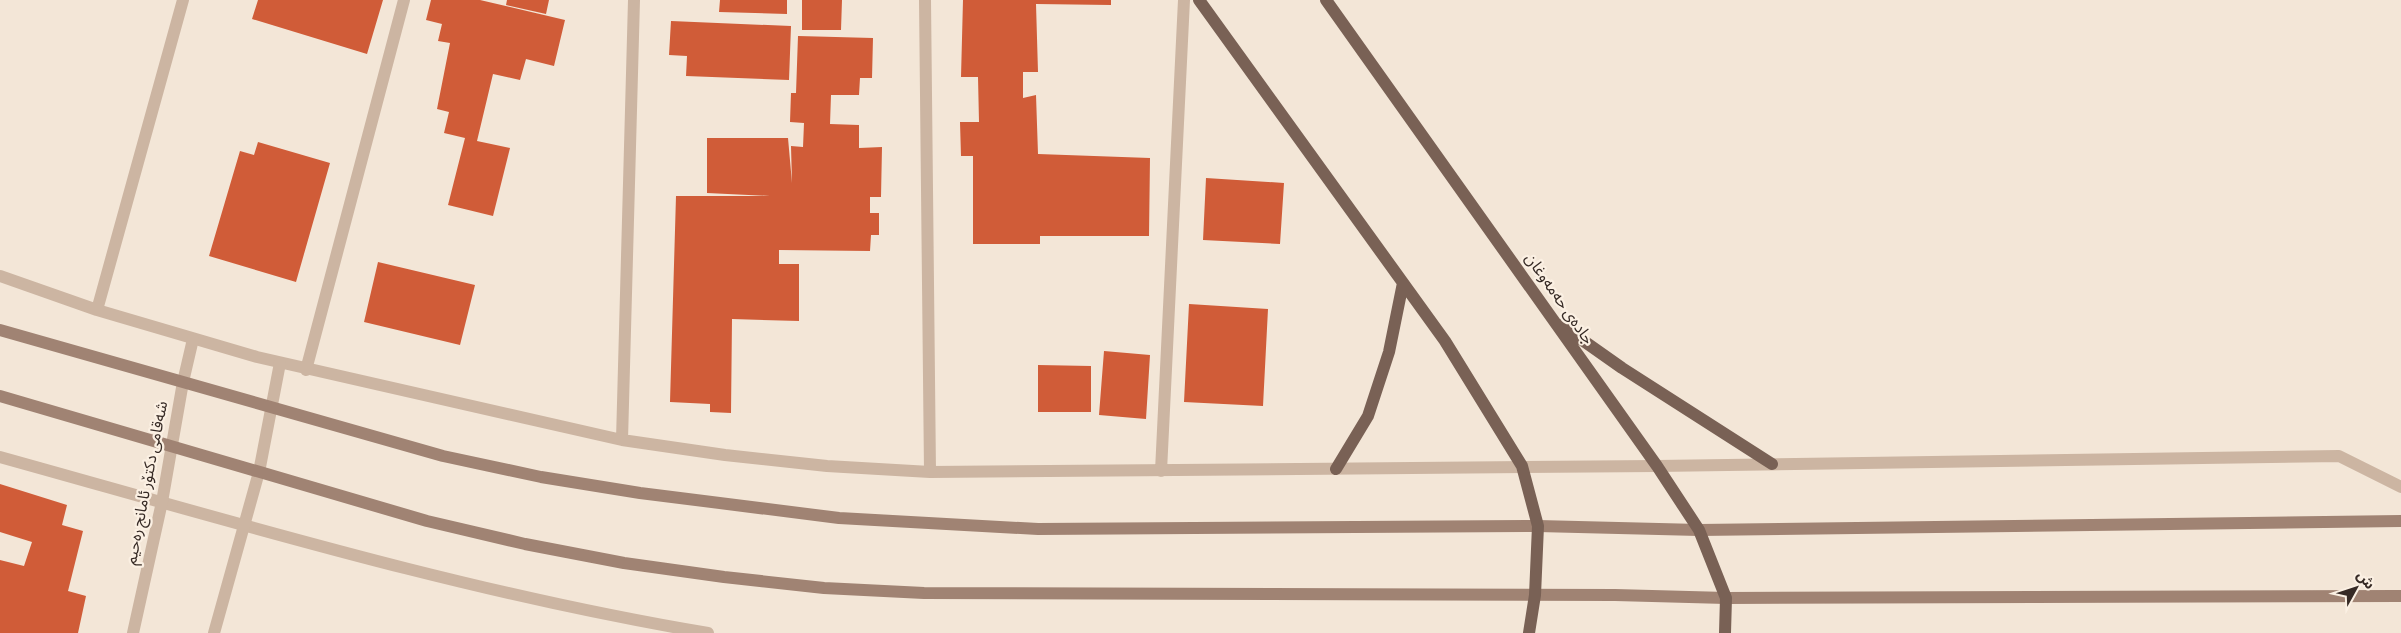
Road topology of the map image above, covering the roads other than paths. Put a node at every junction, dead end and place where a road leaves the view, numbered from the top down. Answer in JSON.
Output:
{"nodes":[{"id":1,"x":183,"y":0,"type":"edge"},
{"id":2,"x":404,"y":0,"type":"edge"},
{"id":3,"x":634,"y":0,"type":"edge"},
{"id":4,"x":925,"y":0,"type":"edge"},
{"id":5,"x":1184,"y":0,"type":"edge"},
{"id":6,"x":1199,"y":0,"type":"edge"},
{"id":7,"x":1326,"y":0,"type":"edge"},
{"id":8,"x":0,"y":276,"type":"edge"},
{"id":9,"x":1403,"y":283,"type":"junction"},
{"id":10,"x":97,"y":310,"type":"junction"},
{"id":11,"x":1554,"y":320,"type":"junction"},
{"id":12,"x":0,"y":330,"type":"edge"},
{"id":13,"x":193,"y":339,"type":"junction"},
{"id":14,"x":280,"y":363,"type":"junction"},
{"id":15,"x":306,"y":370,"type":"junction"},
{"id":16,"x":183,"y":382,"type":"junction"},
{"id":17,"x":0,"y":396,"type":"edge"},
{"id":18,"x":272,"y":407,"type":"junction"},
{"id":19,"x":622,"y":440,"type":"junction"},
{"id":20,"x":172,"y":446,"type":"junction"},
{"id":21,"x":0,"y":457,"type":"edge"},
{"id":22,"x":1772,"y":464,"type":"junction"},
{"id":23,"x":1522,"y":466,"type":"junction"},
{"id":24,"x":1657,"y":466,"type":"junction"},
{"id":25,"x":1336,"y":469,"type":"junction"},
{"id":26,"x":1161,"y":471,"type":"junction"},
{"id":27,"x":259,"y":472,"type":"junction"},
{"id":28,"x":930,"y":472,"type":"junction"},
{"id":29,"x":2401,"y":487,"type":"edge"},
{"id":30,"x":162,"y":502,"type":"junction"},
{"id":31,"x":2401,"y":521,"type":"edge"},
{"id":32,"x":245,"y":525,"type":"junction"},
{"id":33,"x":1538,"y":526,"type":"junction"},
{"id":34,"x":1698,"y":530,"type":"junction"},
{"id":35,"x":1535,"y":595,"type":"junction"},
{"id":36,"x":2401,"y":596,"type":"edge"},
{"id":37,"x":1726,"y":598,"type":"junction"},
{"id":38,"x":133,"y":633,"type":"edge"},
{"id":39,"x":214,"y":633,"type":"edge"},
{"id":40,"x":708,"y":633,"type":"edge"},
{"id":41,"x":1529,"y":633,"type":"edge"},
{"id":42,"x":1726,"y":633,"type":"edge"}],
"edges":[{"from":1,"to":10,"type":"street"},
{"from":2,"to":15,"type":"street"},
{"from":3,"to":19,"type":"street"},
{"from":4,"to":28,"type":"street"},
{"from":5,"to":26,"type":"street"},
{"from":6,"to":9,"type":"main road"},
{"from":7,"to":11,"type":"main road","name":"جادەی حەمەوغان"},
{"from":8,"to":10,"type":"street"},
{"from":9,"to":23,"type":"main road"},
{"from":9,"to":25,"type":"main road"},
{"from":10,"to":13,"type":"street"},
{"from":11,"to":22,"type":"main road"},
{"from":11,"to":24,"type":"main road","name":"جادەی حەمەوغان"},
{"from":12,"to":16,"type":"main road"},
{"from":13,"to":14,"type":"street"},
{"from":13,"to":16,"type":"street","name":"شەقامی دکتۆر ئامانج رەحیم"},
{"from":14,"to":15,"type":"street"},
{"from":14,"to":18,"type":"street"},
{"from":15,"to":19,"type":"street"},
{"from":16,"to":18,"type":"main road"},
{"from":16,"to":20,"type":"street","name":"شەقامی دکتۆر ئامانج رەحیم"},
{"from":17,"to":20,"type":"main road"},
{"from":18,"to":27,"type":"street"},
{"from":18,"to":33,"type":"main road"},
{"from":19,"to":28,"type":"street"},
{"from":20,"to":27,"type":"main road"},
{"from":20,"to":30,"type":"street","name":"شەقامی دکتۆر ئامانج رەحیم"},
{"from":21,"to":30,"type":"street"},
{"from":22,"to":24,"type":"street"},
{"from":22,"to":29,"type":"street"},
{"from":23,"to":24,"type":"street"},
{"from":23,"to":25,"type":"street"},
{"from":23,"to":33,"type":"main road"},
{"from":24,"to":34,"type":"main road","name":"جادەی حەمەوغان"},
{"from":25,"to":26,"type":"street"},
{"from":26,"to":28,"type":"street"},
{"from":27,"to":32,"type":"street"},
{"from":27,"to":35,"type":"main road"},
{"from":30,"to":32,"type":"street"},
{"from":30,"to":38,"type":"street","name":"شەقامی دکتۆر ئامانج رەحیم"},
{"from":31,"to":34,"type":"main road"},
{"from":32,"to":39,"type":"street"},
{"from":32,"to":40,"type":"street"},
{"from":33,"to":34,"type":"main road"},
{"from":33,"to":35,"type":"main road"},
{"from":34,"to":37,"type":"main road","name":"جادەی حەمەوغان"},
{"from":35,"to":37,"type":"main road"},
{"from":35,"to":41,"type":"main road"},
{"from":36,"to":37,"type":"main road"},
{"from":37,"to":42,"type":"main road","name":"جادەی حەمەوغان"}]}
